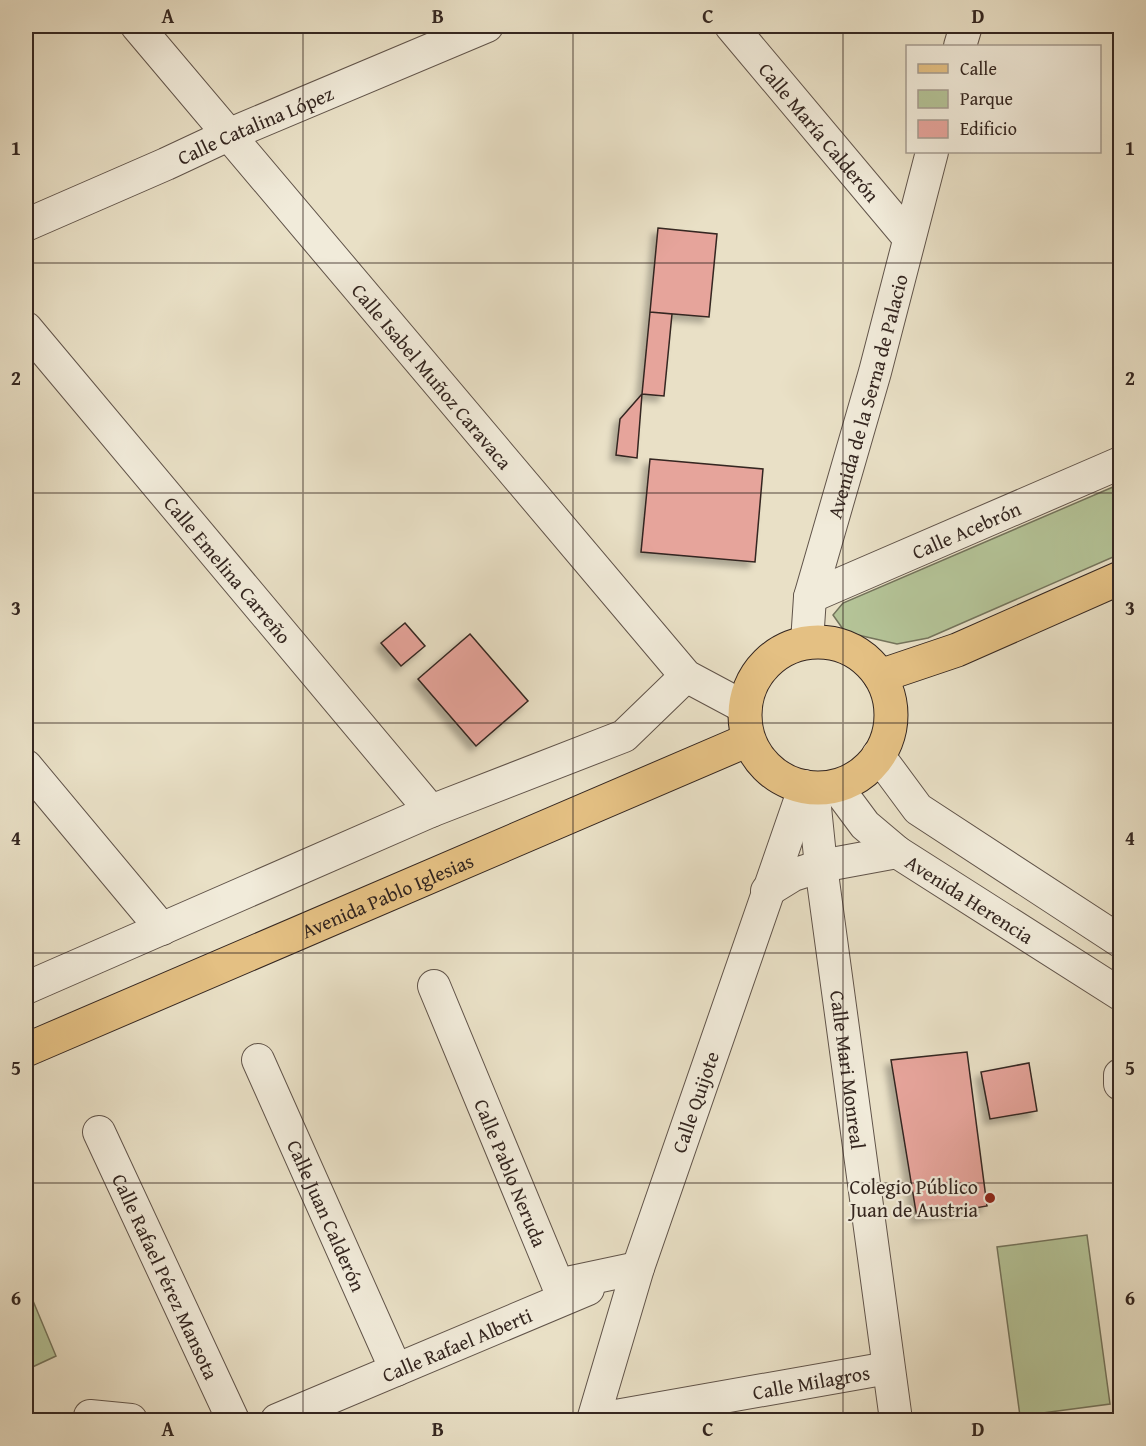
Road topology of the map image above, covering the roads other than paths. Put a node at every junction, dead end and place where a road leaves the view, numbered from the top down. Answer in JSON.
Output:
{"nodes":[{"id":1,"x":137,"y":26,"type":"edge"},
{"id":2,"x":487,"y":26,"type":"edge"},
{"id":3,"x":731,"y":26,"type":"edge"},
{"id":4,"x":966,"y":26,"type":"edge"},
{"id":5,"x":960,"y":45,"type":"edge"},
{"id":6,"x":228,"y":135,"type":"junction"},
{"id":7,"x":932,"y":153,"type":"edge"},
{"id":8,"x":26,"y":225,"type":"edge"},
{"id":9,"x":909,"y":238,"type":"junction"},
{"id":10,"x":26,"y":328,"type":"edge"},
{"id":11,"x":1120,"y":463,"type":"edge"},
{"id":12,"x":1120,"y":578,"type":"edge"},
{"id":13,"x":810,"y":597,"type":"junction"},
{"id":14,"x":807,"y":642,"type":"junction"},
{"id":15,"x":686,"y":676,"type":"junction"},
{"id":16,"x":880,"y":676,"type":"junction"},
{"id":17,"x":744,"y":707,"type":"junction"},
{"id":18,"x":748,"y":740,"type":"junction"},
{"id":19,"x":878,"y":755,"type":"junction"},
{"id":20,"x":26,"y":765,"type":"edge"},
{"id":21,"x":818,"y":786,"type":"junction"},
{"id":22,"x":431,"y":811,"type":"junction"},
{"id":23,"x":897,"y":852,"type":"junction"},
{"id":24,"x":821,"y":866,"type":"junction"},
{"id":25,"x":767,"y":891,"type":"junction"},
{"id":26,"x":162,"y":928,"type":"junction"},
{"id":27,"x":1120,"y":941,"type":"edge"},
{"id":28,"x":434,"y":986,"type":"dead end"},
{"id":29,"x":26,"y":988,"type":"edge"},
{"id":30,"x":1120,"y":994,"type":"edge"},
{"id":31,"x":26,"y":1050,"type":"edge"},
{"id":32,"x":258,"y":1060,"type":"dead end"},
{"id":33,"x":1120,"y":1075,"type":"edge"},
{"id":34,"x":1120,"y":1084,"type":"edge"},
{"id":35,"x":99,"y":1132,"type":"dead end"},
{"id":36,"x":638,"y":1268,"type":"junction"},
{"id":37,"x":888,"y":1368,"type":"junction"},
{"id":38,"x":396,"y":1370,"type":"junction"},
{"id":39,"x":88,"y":1419,"type":"edge"},
{"id":40,"x":131,"y":1420,"type":"edge"},
{"id":41,"x":233,"y":1420,"type":"edge"},
{"id":42,"x":277,"y":1420,"type":"edge"},
{"id":43,"x":593,"y":1420,"type":"edge"},
{"id":44,"x":896,"y":1420,"type":"edge"}],
"edges":[{"from":1,"to":6,"type":"street","name":"Calle Isabel Muñoz Caravaca"},
{"from":2,"to":6,"type":"street","name":"Calle Catalina López"},
{"from":3,"to":9,"type":"street","name":"Calle María Calderón"},
{"from":4,"to":5,"type":"street"},
{"from":6,"to":8,"type":"street","name":"Calle Catalina López"},
{"from":6,"to":15,"type":"street","name":"Calle Isabel Muñoz Caravaca"},
{"from":7,"to":9,"type":"street","name":"Avenida de la Serna de Palacio"},
{"from":9,"to":13,"type":"street","name":"Avenida de la Serna de Palacio"},
{"from":10,"to":22,"type":"street","name":"Calle Emelina Carreño"},
{"from":11,"to":13,"type":"street","name":"Calle Acebrón"},
{"from":12,"to":16,"type":"main road"},
{"from":13,"to":14,"type":"street","name":"Avenida de la Serna de Palacio"},
{"from":14,"to":16,"type":"main road"},
{"from":14,"to":17,"type":"main road"},
{"from":15,"to":17,"type":"street","name":"Calle Isabel Muñoz Caravaca"},
{"from":15,"to":22,"type":"street"},
{"from":16,"to":19,"type":"main road"},
{"from":17,"to":18,"type":"main road"},
{"from":18,"to":21,"type":"main road"},
{"from":18,"to":31,"type":"main road","name":"Avenida Pablo Iglesias"},
{"from":19,"to":21,"type":"main road"},
{"from":19,"to":27,"type":"street"},
{"from":20,"to":26,"type":"street"},
{"from":21,"to":23,"type":"street","name":"Avenida Herencia"},
{"from":21,"to":24,"type":"street","name":"Calle Mari Monreal"},
{"from":21,"to":25,"type":"street","name":"Calle Quijote"},
{"from":22,"to":26,"type":"street"},
{"from":23,"to":24,"type":"street"},
{"from":23,"to":30,"type":"street","name":"Avenida Herencia"},
{"from":24,"to":25,"type":"street"},
{"from":24,"to":37,"type":"street","name":"Calle Mari Monreal"},
{"from":25,"to":36,"type":"street","name":"Calle Quijote"},
{"from":26,"to":29,"type":"street"},
{"from":28,"to":36,"type":"street","name":"Calle Pablo Neruda"},
{"from":32,"to":38,"type":"street","name":"Calle Juan Calderón"},
{"from":33,"to":34,"type":"street"},
{"from":35,"to":41,"type":"street","name":"Calle Rafael Pérez Mansota"},
{"from":36,"to":38,"type":"street","name":"Calle Rafael Alberti"},
{"from":36,"to":43,"type":"street","name":"Calle Quijote"},
{"from":37,"to":43,"type":"street","name":"Calle Milagros"},
{"from":37,"to":44,"type":"street","name":"Calle Mari Monreal"},
{"from":38,"to":42,"type":"street","name":"Calle Rafael Alberti"},
{"from":39,"to":40,"type":"street"}]}
